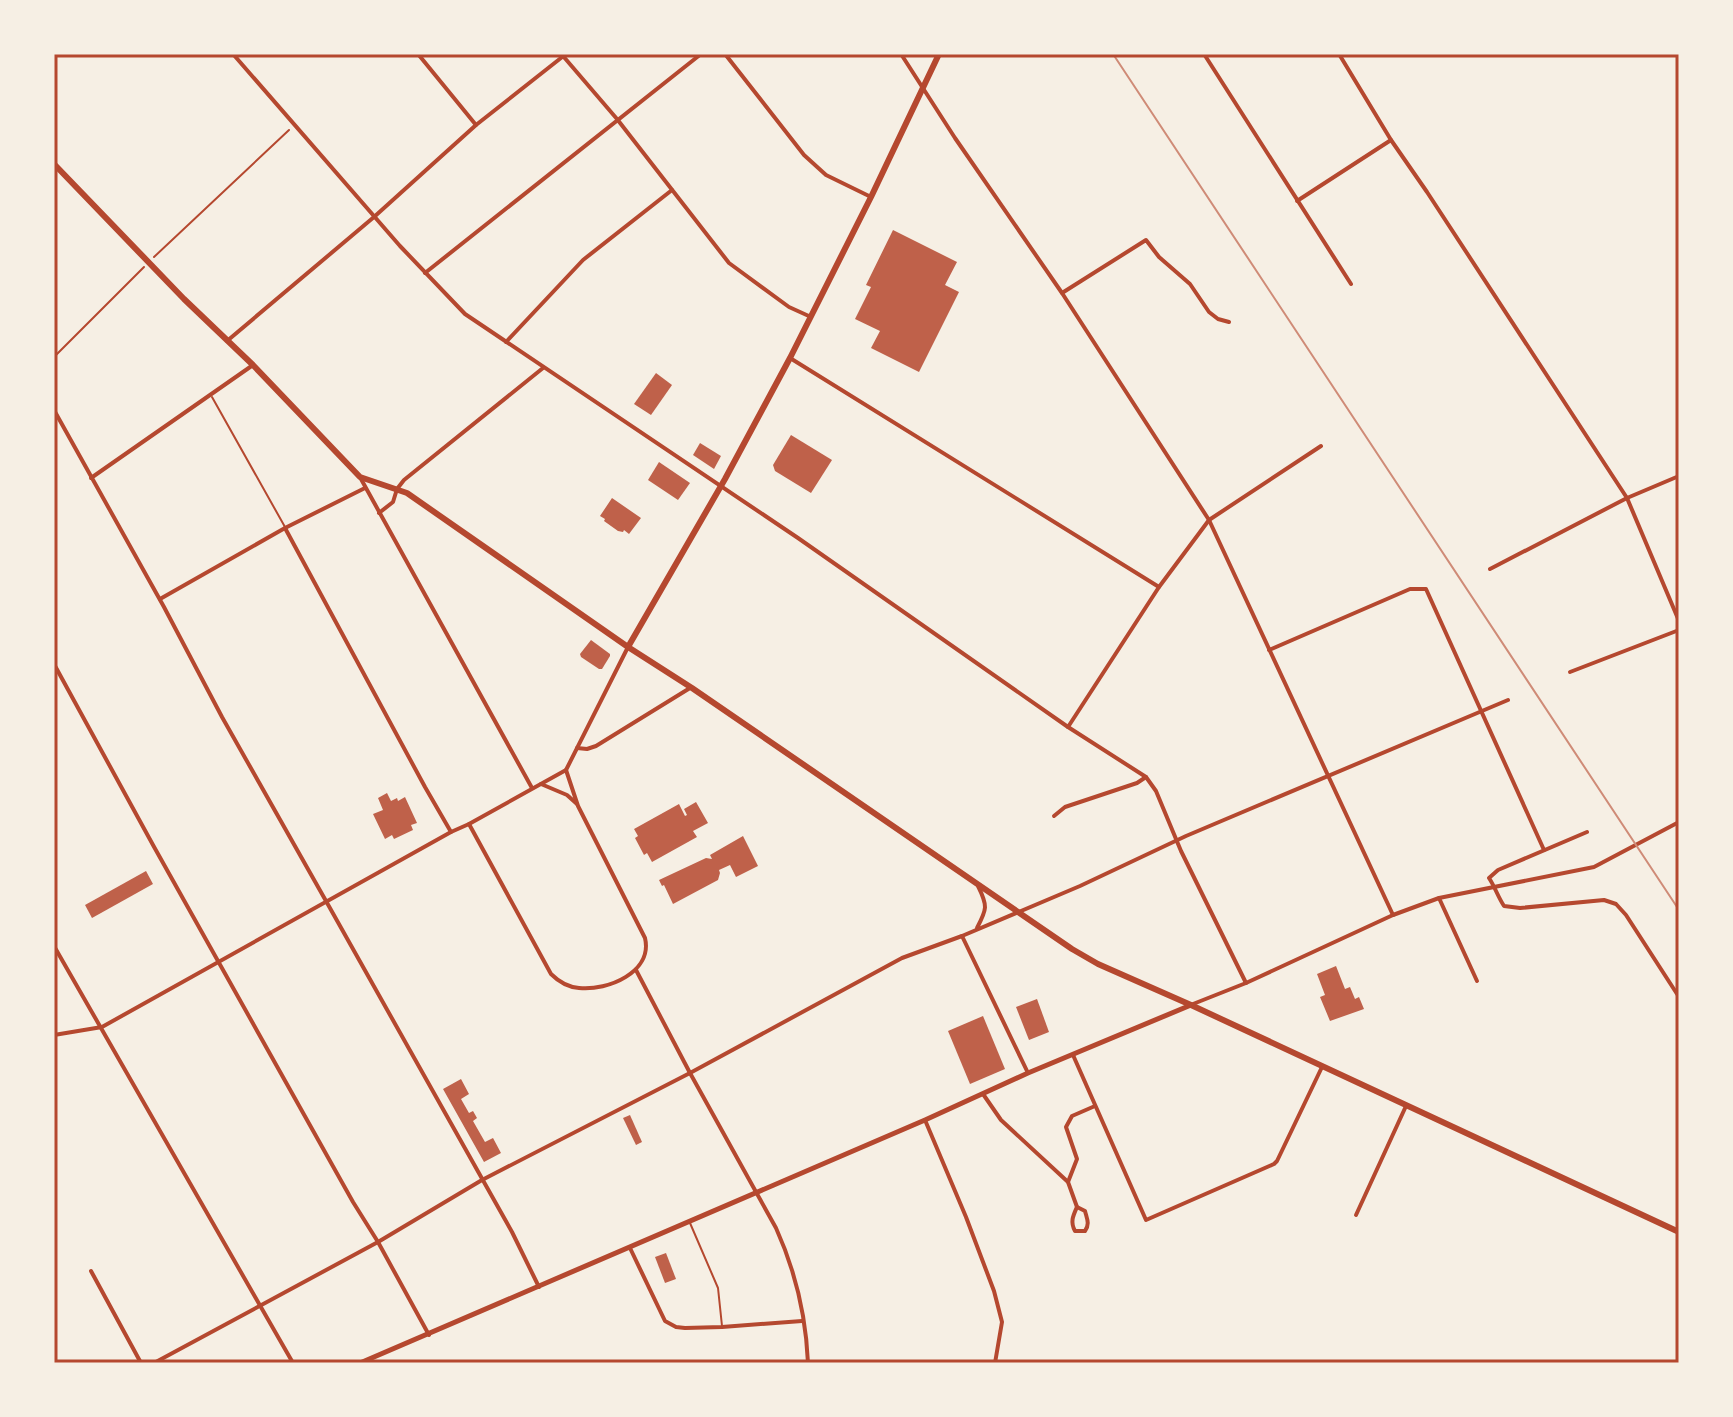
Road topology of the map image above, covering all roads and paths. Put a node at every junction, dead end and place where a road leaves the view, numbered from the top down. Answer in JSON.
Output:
{"nodes":[{"id":1,"x":233,"y":54,"type":"edge"},
{"id":2,"x":418,"y":54,"type":"edge"},
{"id":3,"x":701,"y":54,"type":"edge"},
{"id":4,"x":725,"y":54,"type":"edge"},
{"id":5,"x":901,"y":54,"type":"edge"},
{"id":6,"x":939,"y":54,"type":"edge"},
{"id":7,"x":1204,"y":54,"type":"edge"},
{"id":8,"x":1339,"y":54,"type":"edge"},
{"id":9,"x":565,"y":55,"type":"edge"},
{"id":10,"x":923,"y":87,"type":"junction"},
{"id":11,"x":617,"y":119,"type":"junction"},
{"id":12,"x":296,"y":125,"type":"junction"},
{"id":13,"x":476,"y":125,"type":"junction"},
{"id":14,"x":1391,"y":140,"type":"junction"},
{"id":15,"x":54,"y":164,"type":"edge"},
{"id":16,"x":672,"y":189,"type":"junction"},
{"id":17,"x":871,"y":197,"type":"junction"},
{"id":18,"x":1297,"y":201,"type":"junction"},
{"id":19,"x":374,"y":217,"type":"junction"},
{"id":20,"x":149,"y":262,"type":"junction"},
{"id":21,"x":425,"y":273,"type":"junction"},
{"id":22,"x":1351,"y":284,"type":"dead end"},
{"id":23,"x":1062,"y":293,"type":"junction"},
{"id":24,"x":811,"y":317,"type":"junction"},
{"id":25,"x":1229,"y":322,"type":"dead end"},
{"id":26,"x":227,"y":341,"type":"junction"},
{"id":27,"x":506,"y":342,"type":"junction"},
{"id":28,"x":54,"y":357,"type":"edge"},
{"id":29,"x":790,"y":358,"type":"junction"},
{"id":30,"x":253,"y":365,"type":"junction"},
{"id":31,"x":543,"y":368,"type":"junction"},
{"id":32,"x":211,"y":395,"type":"junction"},
{"id":33,"x":54,"y":410,"type":"edge"},
{"id":34,"x":1321,"y":446,"type":"dead end"},
{"id":35,"x":1679,"y":476,"type":"edge"},
{"id":36,"x":360,"y":477,"type":"junction"},
{"id":37,"x":91,"y":478,"type":"junction"},
{"id":38,"x":721,"y":487,"type":"junction"},
{"id":39,"x":365,"y":488,"type":"junction"},
{"id":40,"x":397,"y":489,"type":"junction"},
{"id":41,"x":1627,"y":498,"type":"junction"},
{"id":42,"x":379,"y":513,"type":"junction"},
{"id":43,"x":1209,"y":520,"type":"junction"},
{"id":44,"x":285,"y":528,"type":"junction"},
{"id":45,"x":1490,"y":569,"type":"dead end"},
{"id":46,"x":1159,"y":587,"type":"junction"},
{"id":47,"x":160,"y":599,"type":"junction"},
{"id":48,"x":1679,"y":621,"type":"edge"},
{"id":49,"x":1679,"y":630,"type":"edge"},
{"id":50,"x":628,"y":647,"type":"junction"},
{"id":51,"x":1269,"y":650,"type":"junction"},
{"id":52,"x":54,"y":664,"type":"edge"},
{"id":53,"x":1570,"y":672,"type":"dead end"},
{"id":54,"x":692,"y":688,"type":"junction"},
{"id":55,"x":1508,"y":700,"type":"dead end"},
{"id":56,"x":1482,"y":709,"type":"junction"},
{"id":57,"x":1068,"y":727,"type":"junction"},
{"id":58,"x":577,"y":748,"type":"junction"},
{"id":59,"x":566,"y":770,"type":"junction"},
{"id":60,"x":1329,"y":775,"type":"junction"},
{"id":61,"x":1146,"y":777,"type":"junction"},
{"id":62,"x":541,"y":784,"type":"junction"},
{"id":63,"x":532,"y":788,"type":"junction"},
{"id":64,"x":578,"y":806,"type":"junction"},
{"id":65,"x":1054,"y":816,"type":"dead end"},
{"id":66,"x":1679,"y":822,"type":"edge"},
{"id":67,"x":469,"y":824,"type":"junction"},
{"id":68,"x":451,"y":832,"type":"junction"},
{"id":69,"x":1587,"y":832,"type":"dead end"},
{"id":70,"x":1178,"y":841,"type":"junction"},
{"id":71,"x":1544,"y":850,"type":"junction"},
{"id":72,"x":978,"y":886,"type":"junction"},
{"id":73,"x":1495,"y":887,"type":"junction"},
{"id":74,"x":1439,"y":898,"type":"junction"},
{"id":75,"x":326,"y":901,"type":"junction"},
{"id":76,"x":1017,"y":913,"type":"junction"},
{"id":77,"x":1393,"y":915,"type":"junction"},
{"id":78,"x":976,"y":930,"type":"junction"},
{"id":79,"x":962,"y":936,"type":"junction"},
{"id":80,"x":54,"y":946,"type":"edge"},
{"id":81,"x":219,"y":961,"type":"junction"},
{"id":82,"x":636,"y":970,"type":"junction"},
{"id":83,"x":1477,"y":981,"type":"dead end"},
{"id":84,"x":1246,"y":983,"type":"junction"},
{"id":85,"x":1679,"y":997,"type":"edge"},
{"id":86,"x":1191,"y":1005,"type":"junction"},
{"id":87,"x":102,"y":1027,"type":"junction"},
{"id":88,"x":54,"y":1035,"type":"edge"},
{"id":89,"x":1073,"y":1055,"type":"junction"},
{"id":90,"x":1322,"y":1067,"type":"junction"},
{"id":91,"x":690,"y":1073,"type":"junction"},
{"id":92,"x":1028,"y":1073,"type":"junction"},
{"id":93,"x":983,"y":1094,"type":"junction"},
{"id":94,"x":1095,"y":1106,"type":"junction"},
{"id":95,"x":1406,"y":1106,"type":"junction"},
{"id":96,"x":925,"y":1120,"type":"junction"},
{"id":97,"x":482,"y":1180,"type":"junction"},
{"id":98,"x":1068,"y":1182,"type":"junction"},
{"id":99,"x":756,"y":1193,"type":"junction"},
{"id":100,"x":1077,"y":1207,"type":"junction"},
{"id":101,"x":1356,"y":1215,"type":"dead end"},
{"id":102,"x":689,"y":1222,"type":"junction"},
{"id":103,"x":1679,"y":1232,"type":"edge"},
{"id":104,"x":378,"y":1242,"type":"junction"},
{"id":105,"x":630,"y":1248,"type":"junction"},
{"id":106,"x":91,"y":1271,"type":"dead end"},
{"id":107,"x":539,"y":1287,"type":"junction"},
{"id":108,"x":261,"y":1306,"type":"junction"},
{"id":109,"x":802,"y":1321,"type":"junction"},
{"id":110,"x":722,"y":1327,"type":"junction"},
{"id":111,"x":429,"y":1335,"type":"junction"},
{"id":112,"x":141,"y":1363,"type":"edge"},
{"id":113,"x":154,"y":1363,"type":"edge"},
{"id":114,"x":293,"y":1363,"type":"edge"},
{"id":115,"x":360,"y":1363,"type":"edge"},
{"id":116,"x":808,"y":1363,"type":"edge"},
{"id":117,"x":995,"y":1363,"type":"edge"}],
"edges":[{"from":1,"to":12,"type":"street"},
{"from":2,"to":13,"type":"street"},
{"from":3,"to":11,"type":"street"},
{"from":4,"to":17,"type":"street"},
{"from":5,"to":10,"type":"street"},
{"from":6,"to":10,"type":"main road"},
{"from":7,"to":18,"type":"street"},
{"from":8,"to":14,"type":"street"},
{"from":9,"to":11,"type":"street"},
{"from":9,"to":13,"type":"street"},
{"from":10,"to":17,"type":"main road"},
{"from":10,"to":23,"type":"street"},
{"from":11,"to":16,"type":"street"},
{"from":11,"to":21,"type":"street"},
{"from":12,"to":19,"type":"street"},
{"from":12,"to":20,"type":"path"},
{"from":13,"to":19,"type":"street"},
{"from":14,"to":18,"type":"street"},
{"from":14,"to":41,"type":"street"},
{"from":15,"to":20,"type":"main road"},
{"from":16,"to":24,"type":"street"},
{"from":16,"to":27,"type":"street"},
{"from":17,"to":24,"type":"main road"},
{"from":18,"to":22,"type":"street"},
{"from":19,"to":21,"type":"street"},
{"from":19,"to":26,"type":"street"},
{"from":20,"to":26,"type":"main road"},
{"from":20,"to":28,"type":"path"},
{"from":21,"to":27,"type":"street"},
{"from":23,"to":25,"type":"street"},
{"from":23,"to":43,"type":"street"},
{"from":24,"to":29,"type":"main road"},
{"from":26,"to":30,"type":"main road"},
{"from":27,"to":31,"type":"street"},
{"from":29,"to":38,"type":"main road"},
{"from":29,"to":46,"type":"street"},
{"from":30,"to":32,"type":"street"},
{"from":30,"to":36,"type":"main road"},
{"from":31,"to":38,"type":"street"},
{"from":31,"to":40,"type":"street"},
{"from":32,"to":37,"type":"street"},
{"from":32,"to":44,"type":"lane"},
{"from":33,"to":37,"type":"street"},
{"from":34,"to":43,"type":"street"},
{"from":35,"to":41,"type":"street"},
{"from":36,"to":39,"type":"street"},
{"from":36,"to":40,"type":"main road"},
{"from":37,"to":47,"type":"street"},
{"from":38,"to":50,"type":"main road"},
{"from":38,"to":57,"type":"street"},
{"from":39,"to":42,"type":"street"},
{"from":39,"to":44,"type":"street"},
{"from":40,"to":42,"type":"street"},
{"from":40,"to":50,"type":"main road"},
{"from":41,"to":45,"type":"street"},
{"from":41,"to":48,"type":"street"},
{"from":42,"to":63,"type":"street"},
{"from":43,"to":46,"type":"street"},
{"from":43,"to":51,"type":"street"},
{"from":44,"to":47,"type":"street"},
{"from":44,"to":68,"type":"street"},
{"from":46,"to":57,"type":"street"},
{"from":47,"to":75,"type":"street"},
{"from":49,"to":53,"type":"street"},
{"from":50,"to":54,"type":"main road"},
{"from":50,"to":58,"type":"street"},
{"from":51,"to":56,"type":"street"},
{"from":51,"to":60,"type":"street"},
{"from":52,"to":81,"type":"street"},
{"from":54,"to":58,"type":"street"},
{"from":54,"to":72,"type":"main road"},
{"from":55,"to":56,"type":"street"},
{"from":56,"to":60,"type":"street"},
{"from":56,"to":71,"type":"street"},
{"from":57,"to":61,"type":"street"},
{"from":58,"to":59,"type":"street"},
{"from":59,"to":62,"type":"street"},
{"from":59,"to":64,"type":"street"},
{"from":60,"to":70,"type":"street"},
{"from":60,"to":77,"type":"street"},
{"from":61,"to":65,"type":"street"},
{"from":61,"to":70,"type":"street"},
{"from":62,"to":63,"type":"street"},
{"from":62,"to":64,"type":"street"},
{"from":63,"to":67,"type":"street"},
{"from":64,"to":82,"type":"street"},
{"from":66,"to":73,"type":"street"},
{"from":67,"to":68,"type":"street"},
{"from":67,"to":82,"type":"street"},
{"from":68,"to":75,"type":"street"},
{"from":69,"to":71,"type":"street"},
{"from":70,"to":76,"type":"street"},
{"from":70,"to":84,"type":"street"},
{"from":71,"to":73,"type":"street"},
{"from":72,"to":76,"type":"main road"},
{"from":72,"to":78,"type":"street"},
{"from":73,"to":74,"type":"street"},
{"from":73,"to":85,"type":"street"},
{"from":74,"to":77,"type":"street"},
{"from":74,"to":83,"type":"street"},
{"from":75,"to":81,"type":"street"},
{"from":75,"to":97,"type":"street"},
{"from":76,"to":78,"type":"street"},
{"from":76,"to":86,"type":"main road"},
{"from":77,"to":84,"type":"street"},
{"from":78,"to":79,"type":"street"},
{"from":79,"to":91,"type":"street"},
{"from":79,"to":92,"type":"street"},
{"from":80,"to":87,"type":"street"},
{"from":81,"to":87,"type":"street"},
{"from":81,"to":104,"type":"street"},
{"from":82,"to":91,"type":"street"},
{"from":84,"to":86,"type":"street"},
{"from":86,"to":89,"type":"main road"},
{"from":86,"to":90,"type":"main road"},
{"from":87,"to":88,"type":"street"},
{"from":87,"to":108,"type":"street"},
{"from":89,"to":92,"type":"main road"},
{"from":89,"to":94,"type":"street"},
{"from":90,"to":94,"type":"street"},
{"from":90,"to":95,"type":"main road"},
{"from":91,"to":97,"type":"street"},
{"from":91,"to":99,"type":"street"},
{"from":92,"to":93,"type":"main road"},
{"from":93,"to":96,"type":"main road"},
{"from":93,"to":98,"type":"street"},
{"from":94,"to":98,"type":"street"},
{"from":95,"to":101,"type":"street"},
{"from":95,"to":103,"type":"main road"},
{"from":96,"to":99,"type":"main road"},
{"from":96,"to":117,"type":"street"},
{"from":97,"to":104,"type":"street"},
{"from":97,"to":107,"type":"street"},
{"from":98,"to":100,"type":"street"},
{"from":99,"to":102,"type":"main road"},
{"from":99,"to":109,"type":"street"},
{"from":100,"to":100,"type":"street"},
{"from":102,"to":105,"type":"main road"},
{"from":102,"to":110,"type":"lane"},
{"from":104,"to":108,"type":"street"},
{"from":104,"to":111,"type":"street"},
{"from":105,"to":107,"type":"main road"},
{"from":105,"to":110,"type":"street"},
{"from":106,"to":112,"type":"street"},
{"from":107,"to":111,"type":"main road"},
{"from":108,"to":113,"type":"street"},
{"from":108,"to":114,"type":"street"},
{"from":109,"to":110,"type":"street"},
{"from":109,"to":116,"type":"street"},
{"from":111,"to":115,"type":"main road"}]}
